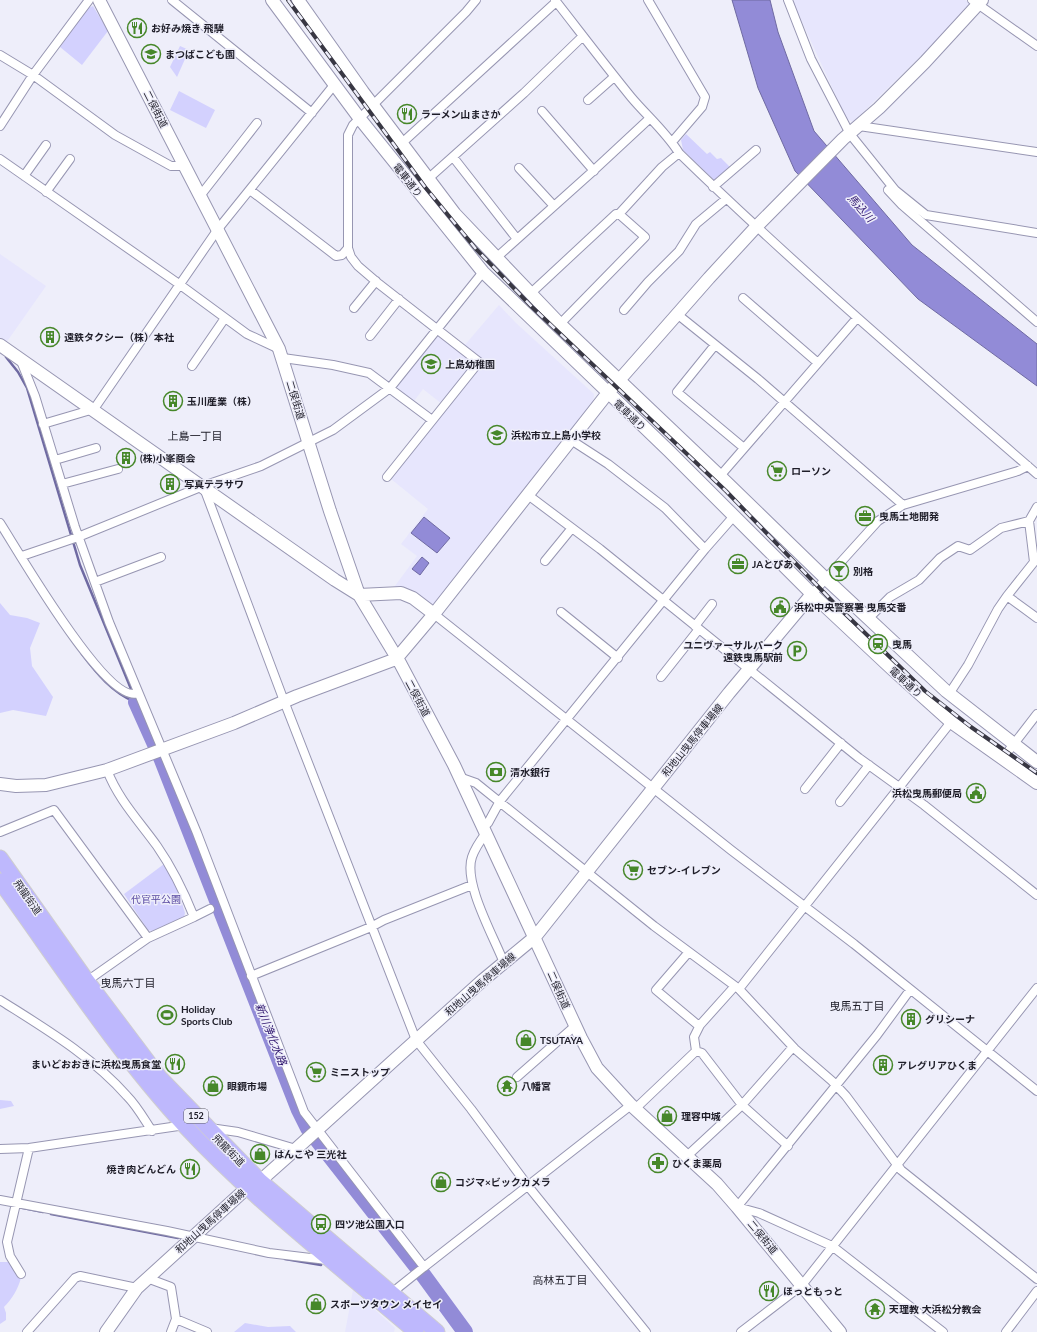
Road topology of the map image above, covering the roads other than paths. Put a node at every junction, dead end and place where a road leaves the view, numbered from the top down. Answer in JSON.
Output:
{"nodes":[{"id":1,"x":89,"y":0,"type":"edge"},
{"id":2,"x":99,"y":0,"type":"edge"},
{"id":3,"x":172,"y":0,"type":"edge"},
{"id":4,"x":272,"y":0,"type":"edge"},
{"id":5,"x":298,"y":0,"type":"edge"},
{"id":6,"x":476,"y":0,"type":"edge"},
{"id":7,"x":648,"y":0,"type":"edge"},
{"id":8,"x":788,"y":0,"type":"edge"},
{"id":9,"x":556,"y":1,"type":"edge"},
{"id":10,"x":977,"y":2,"type":"edge"},
{"id":11,"x":583,"y":36,"type":"junction"},
{"id":12,"x":1037,"y":46,"type":"edge"},
{"id":13,"x":0,"y":55,"type":"edge"},
{"id":14,"x":33,"y":75,"type":"junction"},
{"id":15,"x":614,"y":76,"type":"junction"},
{"id":16,"x":334,"y":85,"type":"junction"},
{"id":17,"x":588,"y":100,"type":"dead end"},
{"id":18,"x":374,"y":106,"type":"junction"},
{"id":19,"x":542,"y":111,"type":"dead end"},
{"id":20,"x":312,"y":112,"type":"junction"},
{"id":21,"x":360,"y":119,"type":"junction"},
{"id":22,"x":649,"y":119,"type":"junction"},
{"id":23,"x":257,"y":124,"type":"dead end"},
{"id":24,"x":0,"y":126,"type":"edge"},
{"id":25,"x":851,"y":133,"type":"junction"},
{"id":26,"x":672,"y":142,"type":"junction"},
{"id":27,"x":402,"y":143,"type":"junction"},
{"id":28,"x":46,"y":145,"type":"dead end"},
{"id":29,"x":756,"y":150,"type":"dead end"},
{"id":30,"x":1037,"y":152,"type":"edge"},
{"id":31,"x":679,"y":153,"type":"junction"},
{"id":32,"x":453,"y":157,"type":"junction"},
{"id":33,"x":0,"y":159,"type":"edge"},
{"id":34,"x":70,"y":159,"type":"dead end"},
{"id":35,"x":875,"y":165,"type":"junction"},
{"id":36,"x":185,"y":166,"type":"junction"},
{"id":37,"x":519,"y":168,"type":"dead end"},
{"id":38,"x":594,"y":171,"type":"junction"},
{"id":39,"x":24,"y":176,"type":"junction"},
{"id":40,"x":429,"y":178,"type":"junction"},
{"id":41,"x":713,"y":187,"type":"junction"},
{"id":42,"x":250,"y":190,"type":"junction"},
{"id":43,"x":46,"y":192,"type":"junction"},
{"id":44,"x":200,"y":196,"type":"junction"},
{"id":45,"x":726,"y":199,"type":"junction"},
{"id":46,"x":554,"y":206,"type":"junction"},
{"id":47,"x":619,"y":214,"type":"junction"},
{"id":48,"x":756,"y":227,"type":"junction"},
{"id":49,"x":218,"y":229,"type":"junction"},
{"id":50,"x":1037,"y":233,"type":"edge"},
{"id":51,"x":517,"y":239,"type":"junction"},
{"id":52,"x":348,"y":248,"type":"junction"},
{"id":53,"x":496,"y":258,"type":"junction"},
{"id":54,"x":483,"y":272,"type":"junction"},
{"id":55,"x":376,"y":281,"type":"junction"},
{"id":56,"x":179,"y":284,"type":"junction"},
{"id":57,"x":530,"y":294,"type":"junction"},
{"id":58,"x":743,"y":298,"type":"dead end"},
{"id":59,"x":399,"y":299,"type":"junction"},
{"id":60,"x":354,"y":308,"type":"dead end"},
{"id":61,"x":624,"y":310,"type":"dead end"},
{"id":62,"x":677,"y":314,"type":"junction"},
{"id":63,"x":225,"y":318,"type":"junction"},
{"id":64,"x":857,"y":318,"type":"junction"},
{"id":65,"x":1037,"y":322,"type":"edge"},
{"id":66,"x":560,"y":324,"type":"junction"},
{"id":67,"x":438,"y":328,"type":"junction"},
{"id":68,"x":370,"y":336,"type":"dead end"},
{"id":69,"x":0,"y":344,"type":"edge"},
{"id":70,"x":715,"y":345,"type":"junction"},
{"id":71,"x":281,"y":354,"type":"junction"},
{"id":72,"x":20,"y":358,"type":"junction"},
{"id":73,"x":818,"y":363,"type":"junction"},
{"id":74,"x":192,"y":366,"type":"dead end"},
{"id":75,"x":618,"y":381,"type":"junction"},
{"id":76,"x":390,"y":388,"type":"junction"},
{"id":77,"x":607,"y":394,"type":"junction"},
{"id":78,"x":784,"y":403,"type":"junction"},
{"id":79,"x":94,"y":409,"type":"junction"},
{"id":80,"x":432,"y":420,"type":"junction"},
{"id":81,"x":43,"y":424,"type":"junction"},
{"id":82,"x":571,"y":440,"type":"junction"},
{"id":83,"x":309,"y":444,"type":"junction"},
{"id":84,"x":96,"y":448,"type":"dead end"},
{"id":85,"x":744,"y":448,"type":"junction"},
{"id":86,"x":55,"y":460,"type":"junction"},
{"id":87,"x":1028,"y":466,"type":"junction"},
{"id":88,"x":118,"y":469,"type":"dead end"},
{"id":89,"x":1037,"y":474,"type":"edge"},
{"id":90,"x":720,"y":476,"type":"junction"},
{"id":91,"x":387,"y":477,"type":"dead end"},
{"id":92,"x":62,"y":484,"type":"junction"},
{"id":93,"x":204,"y":486,"type":"junction"},
{"id":94,"x":528,"y":496,"type":"junction"},
{"id":95,"x":903,"y":505,"type":"junction"},
{"id":96,"x":1037,"y":508,"type":"edge"},
{"id":97,"x":734,"y":516,"type":"junction"},
{"id":98,"x":1029,"y":521,"type":"junction"},
{"id":99,"x":0,"y":523,"type":"edge"},
{"id":100,"x":572,"y":528,"type":"junction"},
{"id":101,"x":75,"y":538,"type":"junction"},
{"id":102,"x":705,"y":549,"type":"junction"},
{"id":103,"x":22,"y":556,"type":"junction"},
{"id":104,"x":161,"y":558,"type":"dead end"},
{"id":105,"x":545,"y":561,"type":"dead end"},
{"id":106,"x":825,"y":578,"type":"junction"},
{"id":107,"x":95,"y":582,"type":"junction"},
{"id":108,"x":812,"y":594,"type":"junction"},
{"id":109,"x":359,"y":595,"type":"junction"},
{"id":110,"x":1007,"y":596,"type":"junction"},
{"id":111,"x":663,"y":601,"type":"junction"},
{"id":112,"x":712,"y":604,"type":"dead end"},
{"id":113,"x":561,"y":612,"type":"dead end"},
{"id":114,"x":434,"y":614,"type":"junction"},
{"id":115,"x":873,"y":614,"type":"dead end"},
{"id":116,"x":1037,"y":618,"type":"edge"},
{"id":117,"x":697,"y":627,"type":"junction"},
{"id":118,"x":618,"y":658,"type":"junction"},
{"id":119,"x":396,"y":659,"type":"junction"},
{"id":120,"x":749,"y":668,"type":"junction"},
{"id":121,"x":661,"y":677,"type":"dead end"},
{"id":122,"x":134,"y":694,"type":"junction"},
{"id":123,"x":949,"y":694,"type":"junction"},
{"id":124,"x":284,"y":701,"type":"junction"},
{"id":125,"x":1037,"y":714,"type":"edge"},
{"id":126,"x":567,"y":720,"type":"junction"},
{"id":127,"x":951,"y":722,"type":"junction"},
{"id":128,"x":842,"y":743,"type":"junction"},
{"id":129,"x":1013,"y":744,"type":"junction"},
{"id":130,"x":159,"y":751,"type":"junction"},
{"id":131,"x":1003,"y":758,"type":"junction"},
{"id":132,"x":1037,"y":762,"type":"edge"},
{"id":133,"x":869,"y":765,"type":"junction"},
{"id":134,"x":107,"y":770,"type":"junction"},
{"id":135,"x":459,"y":777,"type":"junction"},
{"id":136,"x":1037,"y":783,"type":"edge"},
{"id":137,"x":0,"y":784,"type":"edge"},
{"id":138,"x":900,"y":787,"type":"junction"},
{"id":139,"x":653,"y":788,"type":"junction"},
{"id":140,"x":805,"y":789,"type":"dead end"},
{"id":141,"x":500,"y":802,"type":"junction"},
{"id":142,"x":840,"y":802,"type":"dead end"},
{"id":143,"x":485,"y":830,"type":"junction"},
{"id":144,"x":0,"y":832,"type":"edge"},
{"id":145,"x":0,"y":858,"type":"edge"},
{"id":146,"x":587,"y":872,"type":"junction"},
{"id":147,"x":0,"y":881,"type":"edge"},
{"id":148,"x":472,"y":885,"type":"junction"},
{"id":149,"x":1037,"y":895,"type":"edge"},
{"id":150,"x":804,"y":906,"type":"junction"},
{"id":151,"x":210,"y":909,"type":"dead end"},
{"id":152,"x":194,"y":917,"type":"junction"},
{"id":153,"x":371,"y":927,"type":"junction"},
{"id":154,"x":535,"y":937,"type":"junction"},
{"id":155,"x":148,"y":938,"type":"junction"},
{"id":156,"x":688,"y":953,"type":"junction"},
{"id":157,"x":504,"y":963,"type":"junction"},
{"id":158,"x":251,"y":976,"type":"junction"},
{"id":159,"x":87,"y":981,"type":"junction"},
{"id":160,"x":737,"y":988,"type":"junction"},
{"id":161,"x":1037,"y":988,"type":"edge"},
{"id":162,"x":910,"y":990,"type":"junction"},
{"id":163,"x":0,"y":1000,"type":"edge"},
{"id":164,"x":575,"y":1026,"type":"junction"},
{"id":165,"x":699,"y":1026,"type":"junction"},
{"id":166,"x":416,"y":1040,"type":"junction"},
{"id":167,"x":793,"y":1047,"type":"junction"},
{"id":168,"x":696,"y":1051,"type":"junction"},
{"id":169,"x":987,"y":1051,"type":"junction"},
{"id":170,"x":517,"y":1077,"type":"dead end"},
{"id":171,"x":836,"y":1085,"type":"junction"},
{"id":172,"x":1037,"y":1091,"type":"edge"},
{"id":173,"x":742,"y":1105,"type":"junction"},
{"id":174,"x":633,"y":1107,"type":"junction"},
{"id":175,"x":184,"y":1125,"type":"junction"},
{"id":176,"x":206,"y":1127,"type":"junction"},
{"id":177,"x":152,"y":1131,"type":"junction"},
{"id":178,"x":314,"y":1132,"type":"junction"},
{"id":179,"x":788,"y":1146,"type":"junction"},
{"id":180,"x":29,"y":1148,"type":"junction"},
{"id":181,"x":0,"y":1149,"type":"edge"},
{"id":182,"x":296,"y":1149,"type":"junction"},
{"id":183,"x":687,"y":1156,"type":"junction"},
{"id":184,"x":897,"y":1165,"type":"junction"},
{"id":185,"x":254,"y":1184,"type":"junction"},
{"id":186,"x":528,"y":1186,"type":"junction"},
{"id":187,"x":0,"y":1200,"type":"edge"},
{"id":188,"x":17,"y":1203,"type":"junction"},
{"id":189,"x":737,"y":1207,"type":"junction"},
{"id":190,"x":193,"y":1238,"type":"junction"},
{"id":191,"x":832,"y":1246,"type":"junction"},
{"id":192,"x":333,"y":1261,"type":"junction"},
{"id":193,"x":424,"y":1267,"type":"junction"},
{"id":194,"x":21,"y":1274,"type":"dead end"},
{"id":195,"x":147,"y":1278,"type":"junction"},
{"id":196,"x":1037,"y":1279,"type":"edge"},
{"id":197,"x":802,"y":1285,"type":"junction"},
{"id":198,"x":137,"y":1288,"type":"junction"},
{"id":199,"x":1037,"y":1291,"type":"edge"},
{"id":200,"x":386,"y":1297,"type":"junction"},
{"id":201,"x":176,"y":1320,"type":"junction"},
{"id":202,"x":27,"y":1332,"type":"edge"},
{"id":203,"x":106,"y":1332,"type":"edge"},
{"id":204,"x":171,"y":1332,"type":"edge"},
{"id":205,"x":207,"y":1332,"type":"edge"},
{"id":206,"x":416,"y":1332,"type":"edge"},
{"id":207,"x":437,"y":1332,"type":"edge"},
{"id":208,"x":646,"y":1332,"type":"edge"},
{"id":209,"x":741,"y":1332,"type":"edge"},
{"id":210,"x":840,"y":1332,"type":"edge"},
{"id":211,"x":943,"y":1332,"type":"edge"},
{"id":212,"x":1006,"y":1332,"type":"edge"}],
"edges":[{"from":1,"to":14,"type":"street"},
{"from":2,"to":36,"type":"street","name":"二俣街道"},
{"from":3,"to":20,"type":"street"},
{"from":4,"to":16,"type":"street","name":"電車通り"},
{"from":5,"to":18,"type":"street","name":"電車通り"},
{"from":6,"to":18,"type":"street"},
{"from":7,"to":26,"type":"street"},
{"from":8,"to":25,"type":"street"},
{"from":9,"to":11,"type":"street"},
{"from":9,"to":27,"type":"street"},
{"from":10,"to":12,"type":"street"},
{"from":10,"to":25,"type":"street"},
{"from":11,"to":15,"type":"street"},
{"from":11,"to":32,"type":"street"},
{"from":13,"to":14,"type":"street"},
{"from":14,"to":24,"type":"street"},
{"from":14,"to":36,"type":"street"},
{"from":15,"to":17,"type":"street"},
{"from":15,"to":22,"type":"street"},
{"from":16,"to":20,"type":"street"},
{"from":16,"to":21,"type":"street","name":"電車通り"},
{"from":18,"to":21,"type":"street"},
{"from":18,"to":27,"type":"street","name":"電車通り"},
{"from":19,"to":38,"type":"street"},
{"from":20,"to":42,"type":"street"},
{"from":21,"to":52,"type":"street"},
{"from":21,"to":54,"type":"street","name":"電車通り"},
{"from":22,"to":26,"type":"street"},
{"from":22,"to":38,"type":"street"},
{"from":23,"to":44,"type":"street"},
{"from":25,"to":30,"type":"street"},
{"from":25,"to":35,"type":"street"},
{"from":25,"to":48,"type":"street"},
{"from":26,"to":31,"type":"street"},
{"from":27,"to":40,"type":"street","name":"電車通り"},
{"from":28,"to":39,"type":"street"},
{"from":29,"to":41,"type":"street"},
{"from":31,"to":41,"type":"street"},
{"from":31,"to":47,"type":"street"},
{"from":32,"to":40,"type":"street"},
{"from":32,"to":51,"type":"street"},
{"from":33,"to":39,"type":"street"},
{"from":34,"to":43,"type":"street"},
{"from":35,"to":50,"type":"street"},
{"from":35,"to":65,"type":"street"},
{"from":36,"to":44,"type":"street","name":"二俣街道"},
{"from":37,"to":46,"type":"street"},
{"from":38,"to":46,"type":"street"},
{"from":39,"to":43,"type":"street"},
{"from":40,"to":53,"type":"street","name":"電車通り"},
{"from":41,"to":45,"type":"street"},
{"from":42,"to":49,"type":"street"},
{"from":42,"to":52,"type":"street"},
{"from":43,"to":56,"type":"street"},
{"from":44,"to":49,"type":"street","name":"二俣街道"},
{"from":45,"to":48,"type":"street"},
{"from":45,"to":61,"type":"street"},
{"from":46,"to":51,"type":"street"},
{"from":47,"to":57,"type":"street"},
{"from":47,"to":66,"type":"street"},
{"from":48,"to":62,"type":"street"},
{"from":48,"to":64,"type":"street"},
{"from":49,"to":56,"type":"street"},
{"from":49,"to":71,"type":"street","name":"二俣街道"},
{"from":51,"to":53,"type":"street"},
{"from":52,"to":55,"type":"street"},
{"from":53,"to":57,"type":"street","name":"電車通り"},
{"from":54,"to":67,"type":"street"},
{"from":54,"to":77,"type":"street","name":"電車通り"},
{"from":55,"to":59,"type":"street"},
{"from":55,"to":60,"type":"street"},
{"from":56,"to":63,"type":"street"},
{"from":56,"to":79,"type":"street"},
{"from":57,"to":66,"type":"street","name":"電車通り"},
{"from":58,"to":73,"type":"street"},
{"from":59,"to":67,"type":"street"},
{"from":59,"to":68,"type":"street"},
{"from":62,"to":70,"type":"street"},
{"from":62,"to":75,"type":"street"},
{"from":63,"to":71,"type":"street"},
{"from":63,"to":74,"type":"street"},
{"from":64,"to":73,"type":"street"},
{"from":64,"to":87,"type":"street"},
{"from":66,"to":75,"type":"street","name":"電車通り"},
{"from":67,"to":76,"type":"street"},
{"from":67,"to":80,"type":"street"},
{"from":69,"to":72,"type":"street"},
{"from":70,"to":78,"type":"street"},
{"from":70,"to":85,"type":"street"},
{"from":71,"to":76,"type":"street"},
{"from":71,"to":83,"type":"street","name":"二俣街道"},
{"from":72,"to":79,"type":"street"},
{"from":72,"to":81,"type":"street"},
{"from":73,"to":78,"type":"street"},
{"from":75,"to":77,"type":"street"},
{"from":75,"to":90,"type":"street","name":"電車通り"},
{"from":76,"to":80,"type":"street"},
{"from":76,"to":83,"type":"street"},
{"from":77,"to":82,"type":"street"},
{"from":77,"to":97,"type":"street","name":"電車通り"},
{"from":78,"to":85,"type":"street"},
{"from":78,"to":95,"type":"street"},
{"from":79,"to":81,"type":"street"},
{"from":79,"to":93,"type":"street"},
{"from":80,"to":91,"type":"street"},
{"from":81,"to":86,"type":"street"},
{"from":82,"to":94,"type":"street"},
{"from":82,"to":102,"type":"street"},
{"from":83,"to":93,"type":"street"},
{"from":83,"to":109,"type":"street","name":"二俣街道"},
{"from":84,"to":86,"type":"street"},
{"from":85,"to":90,"type":"street"},
{"from":86,"to":92,"type":"street"},
{"from":87,"to":89,"type":"street"},
{"from":87,"to":95,"type":"street"},
{"from":88,"to":92,"type":"street"},
{"from":90,"to":106,"type":"street","name":"電車通り"},
{"from":92,"to":101,"type":"street"},
{"from":93,"to":101,"type":"street"},
{"from":93,"to":109,"type":"street"},
{"from":93,"to":124,"type":"street"},
{"from":94,"to":100,"type":"street"},
{"from":94,"to":114,"type":"street"},
{"from":95,"to":106,"type":"street"},
{"from":96,"to":98,"type":"street"},
{"from":97,"to":102,"type":"street"},
{"from":97,"to":108,"type":"street","name":"電車通り"},
{"from":98,"to":110,"type":"street"},
{"from":98,"to":115,"type":"street"},
{"from":99,"to":103,"type":"street"},
{"from":100,"to":105,"type":"street"},
{"from":100,"to":111,"type":"street"},
{"from":101,"to":103,"type":"street"},
{"from":101,"to":107,"type":"street"},
{"from":102,"to":111,"type":"street"},
{"from":103,"to":122,"type":"street"},
{"from":104,"to":107,"type":"street"},
{"from":106,"to":108,"type":"street"},
{"from":106,"to":123,"type":"street","name":"電車通り"},
{"from":107,"to":122,"type":"street"},
{"from":108,"to":120,"type":"street","name":"和地山曳馬停車場線"},
{"from":108,"to":127,"type":"street","name":"電車通り"},
{"from":109,"to":114,"type":"street"},
{"from":109,"to":119,"type":"street","name":"二俣街道"},
{"from":110,"to":116,"type":"street"},
{"from":110,"to":123,"type":"street"},
{"from":111,"to":117,"type":"street"},
{"from":111,"to":118,"type":"street"},
{"from":112,"to":117,"type":"street"},
{"from":113,"to":118,"type":"street"},
{"from":114,"to":119,"type":"street"},
{"from":114,"to":126,"type":"street"},
{"from":117,"to":120,"type":"street"},
{"from":117,"to":121,"type":"street"},
{"from":118,"to":126,"type":"street"},
{"from":119,"to":124,"type":"street"},
{"from":119,"to":135,"type":"street","name":"二俣街道"},
{"from":120,"to":128,"type":"street"},
{"from":120,"to":139,"type":"street","name":"和地山曳馬停車場線"},
{"from":122,"to":130,"type":"street"},
{"from":123,"to":129,"type":"street","name":"電車通り"},
{"from":124,"to":130,"type":"street"},
{"from":124,"to":153,"type":"street"},
{"from":125,"to":129,"type":"street"},
{"from":126,"to":139,"type":"street"},
{"from":126,"to":141,"type":"street"},
{"from":127,"to":131,"type":"street","name":"電車通り"},
{"from":127,"to":138,"type":"street"},
{"from":128,"to":133,"type":"street"},
{"from":128,"to":140,"type":"street"},
{"from":129,"to":131,"type":"street"},
{"from":129,"to":132,"type":"street","name":"電車通り"},
{"from":130,"to":134,"type":"street"},
{"from":130,"to":158,"type":"street"},
{"from":131,"to":136,"type":"street","name":"電車通り"},
{"from":133,"to":138,"type":"street"},
{"from":133,"to":142,"type":"street"},
{"from":134,"to":137,"type":"street"},
{"from":134,"to":152,"type":"street"},
{"from":135,"to":141,"type":"street"},
{"from":135,"to":143,"type":"street","name":"二俣街道"},
{"from":138,"to":149,"type":"street"},
{"from":138,"to":150,"type":"street"},
{"from":139,"to":146,"type":"street","name":"和地山曳馬停車場線"},
{"from":139,"to":150,"type":"street"},
{"from":141,"to":143,"type":"street"},
{"from":141,"to":146,"type":"street"},
{"from":143,"to":148,"type":"street"},
{"from":143,"to":154,"type":"street","name":"二俣街道"},
{"from":144,"to":155,"type":"street"},
{"from":145,"to":159,"type":"highway","name":"飛龍街道","number":"152"},
{"from":146,"to":154,"type":"street","name":"和地山曳馬停車場線"},
{"from":146,"to":156,"type":"street"},
{"from":147,"to":175,"type":"highway","name":"飛龍街道","number":"152"},
{"from":148,"to":153,"type":"street"},
{"from":148,"to":157,"type":"street"},
{"from":150,"to":160,"type":"street"},
{"from":150,"to":162,"type":"street"},
{"from":151,"to":152,"type":"street"},
{"from":152,"to":155,"type":"street"},
{"from":153,"to":158,"type":"street"},
{"from":153,"to":166,"type":"street"},
{"from":154,"to":157,"type":"street","name":"和地山曳馬停車場線"},
{"from":154,"to":164,"type":"street","name":"二俣街道"},
{"from":155,"to":159,"type":"street"},
{"from":156,"to":160,"type":"street"},
{"from":156,"to":165,"type":"street"},
{"from":157,"to":166,"type":"street","name":"和地山曳馬停車場線"},
{"from":158,"to":178,"type":"street"},
{"from":159,"to":176,"type":"highway","name":"飛龍街道","number":"152"},
{"from":160,"to":165,"type":"street"},
{"from":160,"to":167,"type":"street"},
{"from":161,"to":169,"type":"street"},
{"from":162,"to":169,"type":"street"},
{"from":162,"to":171,"type":"street"},
{"from":163,"to":177,"type":"street"},
{"from":164,"to":170,"type":"street"},
{"from":164,"to":174,"type":"street","name":"二俣街道"},
{"from":165,"to":168,"type":"street"},
{"from":166,"to":178,"type":"street","name":"和地山曳馬停車場線"},
{"from":166,"to":186,"type":"street"},
{"from":167,"to":171,"type":"street"},
{"from":167,"to":173,"type":"street"},
{"from":168,"to":173,"type":"street"},
{"from":168,"to":174,"type":"street"},
{"from":169,"to":172,"type":"street"},
{"from":169,"to":184,"type":"street"},
{"from":171,"to":179,"type":"street"},
{"from":171,"to":184,"type":"street"},
{"from":173,"to":179,"type":"street"},
{"from":173,"to":183,"type":"street"},
{"from":174,"to":183,"type":"street","name":"二俣街道"},
{"from":174,"to":186,"type":"street"},
{"from":175,"to":176,"type":"street"},
{"from":175,"to":177,"type":"street"},
{"from":175,"to":185,"type":"highway","name":"飛龍街道","number":"152"},
{"from":176,"to":182,"type":"street"},
{"from":176,"to":185,"type":"highway","name":"飛龍街道","number":"152"},
{"from":177,"to":180,"type":"street"},
{"from":178,"to":182,"type":"street","name":"和地山曳馬停車場線"},
{"from":178,"to":193,"type":"street"},
{"from":179,"to":189,"type":"street"},
{"from":180,"to":181,"type":"street"},
{"from":180,"to":188,"type":"street"},
{"from":182,"to":185,"type":"street","name":"和地山曳馬停車場線"},
{"from":183,"to":189,"type":"street","name":"二俣街道"},
{"from":184,"to":191,"type":"street"},
{"from":184,"to":196,"type":"street"},
{"from":185,"to":190,"type":"street","name":"和地山曳馬停車場線"},
{"from":185,"to":192,"type":"highway","name":"飛龍街道","number":"152"},
{"from":185,"to":200,"type":"highway","name":"飛龍街道","number":"152"},
{"from":186,"to":193,"type":"street"},
{"from":186,"to":208,"type":"street"},
{"from":187,"to":188,"type":"street"},
{"from":188,"to":190,"type":"street"},
{"from":188,"to":194,"type":"street"},
{"from":189,"to":191,"type":"street"},
{"from":189,"to":197,"type":"street","name":"二俣街道"},
{"from":190,"to":192,"type":"street"},
{"from":190,"to":195,"type":"street","name":"和地山曳馬停車場線"},
{"from":191,"to":197,"type":"street"},
{"from":191,"to":211,"type":"street"},
{"from":192,"to":200,"type":"highway","name":"飛龍街道","number":"152"},
{"from":193,"to":200,"type":"street"},
{"from":195,"to":198,"type":"street","name":"和地山曳馬停車場線"},
{"from":195,"to":201,"type":"street"},
{"from":197,"to":209,"type":"street"},
{"from":197,"to":210,"type":"street","name":"二俣街道"},
{"from":198,"to":202,"type":"street"},
{"from":198,"to":203,"type":"street","name":"和地山曳馬停車場線"},
{"from":199,"to":212,"type":"street"},
{"from":200,"to":206,"type":"highway","name":"飛龍街道","number":"152"},
{"from":200,"to":207,"type":"highway","name":"飛龍街道","number":"152"},
{"from":201,"to":204,"type":"street"},
{"from":201,"to":205,"type":"street"}]}
